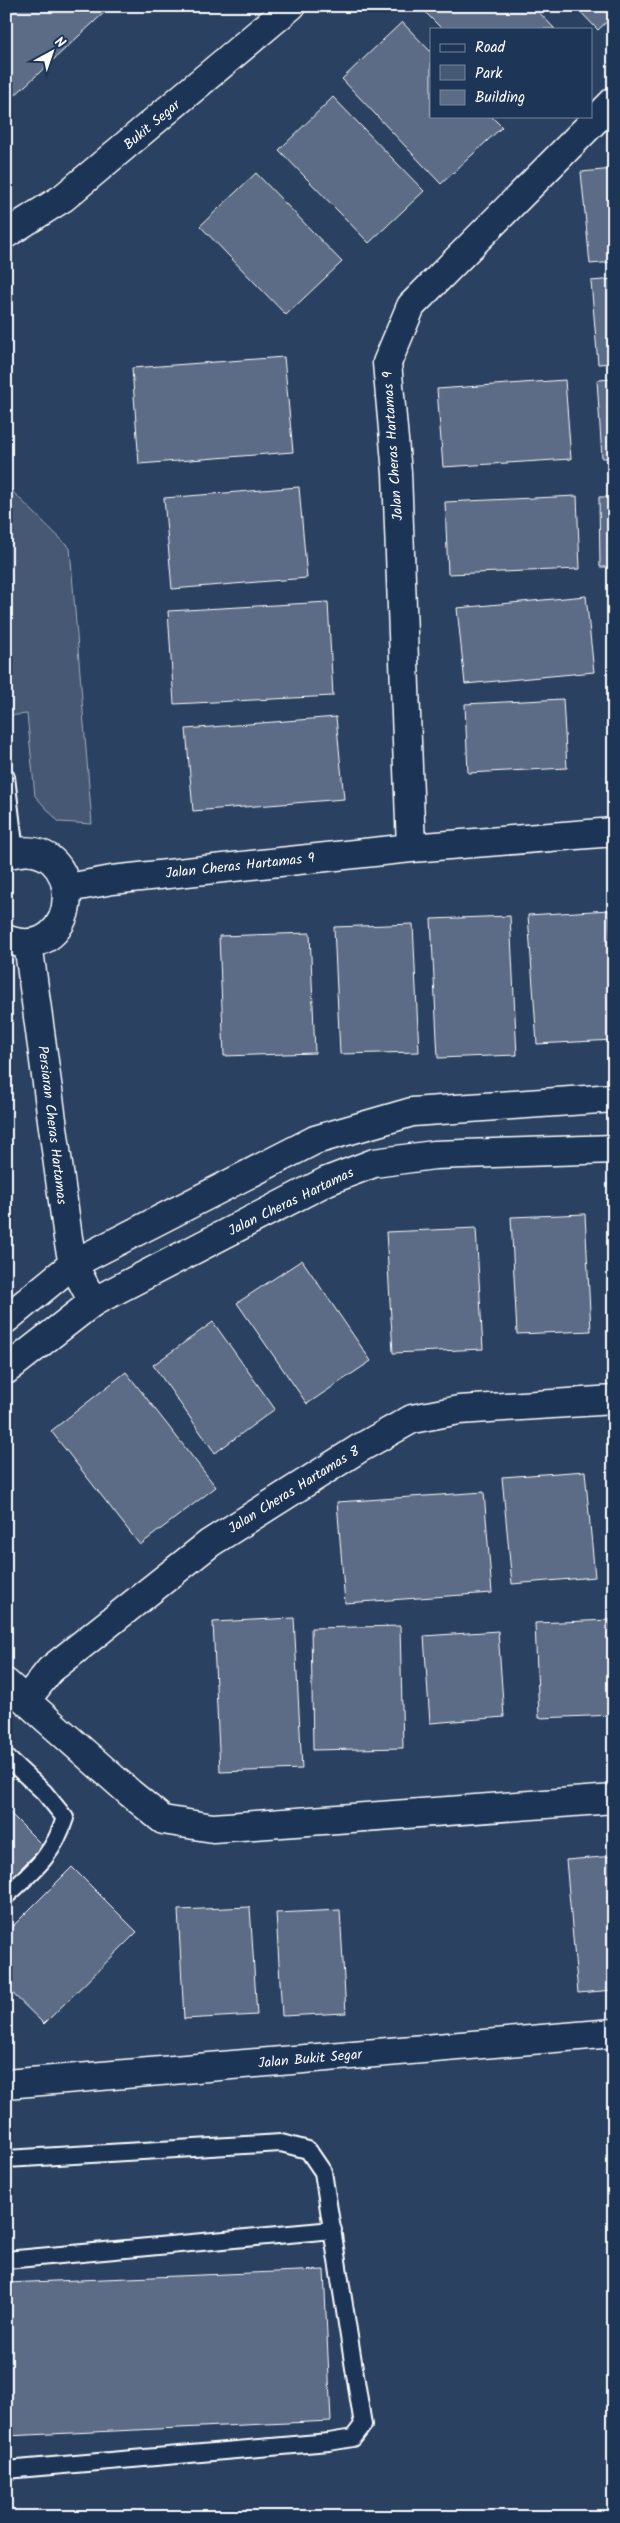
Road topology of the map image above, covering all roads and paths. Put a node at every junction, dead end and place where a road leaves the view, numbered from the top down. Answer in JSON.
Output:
{"nodes":[{"id":1,"x":291,"y":6,"type":"edge"},
{"id":2,"x":614,"y":101,"type":"edge"},
{"id":3,"x":6,"y":234,"type":"edge"},
{"id":4,"x":6,"y":777,"type":"edge"},
{"id":5,"x":614,"y":832,"type":"edge"},
{"id":6,"x":412,"y":848,"type":"junction"},
{"id":7,"x":11,"y":854,"type":"edge"},
{"id":8,"x":68,"y":888,"type":"junction"},
{"id":9,"x":17,"y":941,"type":"edge"},
{"id":10,"x":614,"y":1098,"type":"edge"},
{"id":11,"x":614,"y":1148,"type":"edge"},
{"id":12,"x":74,"y":1264,"type":"junction"},
{"id":13,"x":93,"y":1302,"type":"junction"},
{"id":14,"x":6,"y":1318,"type":"edge"},
{"id":15,"x":6,"y":1370,"type":"edge"},
{"id":16,"x":614,"y":1400,"type":"edge"},
{"id":17,"x":6,"y":1682,"type":"edge"},
{"id":18,"x":26,"y":1700,"type":"junction"},
{"id":19,"x":6,"y":1757,"type":"edge"},
{"id":20,"x":614,"y":1799,"type":"edge"},
{"id":21,"x":6,"y":1896,"type":"edge"},
{"id":22,"x":614,"y":2033,"type":"edge"},
{"id":23,"x":6,"y":2084,"type":"edge"},
{"id":24,"x":6,"y":2159,"type":"edge"},
{"id":25,"x":333,"y":2230,"type":"junction"},
{"id":26,"x":6,"y":2260,"type":"edge"},
{"id":27,"x":6,"y":2470,"type":"edge"}],
"edges":[{"from":1,"to":3,"type":"street","name":"Bukit Segar"},
{"from":2,"to":6,"type":"street","name":"Jalan Cheras Hartamas 9"},
{"from":4,"to":7,"type":"lane"},
{"from":5,"to":6,"type":"street","name":"Jalan Cheras Hartamas 9"},
{"from":6,"to":8,"type":"street","name":"Jalan Cheras Hartamas 9"},
{"from":7,"to":8,"type":"street"},
{"from":8,"to":9,"type":"street","name":"Persiaran Cheras Hartamas"},
{"from":9,"to":12,"type":"street","name":"Persiaran Cheras Hartamas"},
{"from":10,"to":12,"type":"street"},
{"from":11,"to":13,"type":"street","name":"Jalan Cheras Hartamas"},
{"from":12,"to":13,"type":"street","name":"Persiaran Cheras Hartamas"},
{"from":12,"to":14,"type":"street"},
{"from":13,"to":15,"type":"street","name":"Jalan Cheras Hartamas"},
{"from":16,"to":18,"type":"street","name":"Jalan Cheras Hartamas 8"},
{"from":17,"to":18,"type":"street"},
{"from":18,"to":20,"type":"street"},
{"from":19,"to":21,"type":"lane"},
{"from":22,"to":23,"type":"street","name":"Jalan Bukit Segar"},
{"from":24,"to":25,"type":"lane"},
{"from":25,"to":26,"type":"lane"},
{"from":25,"to":27,"type":"lane"}]}
